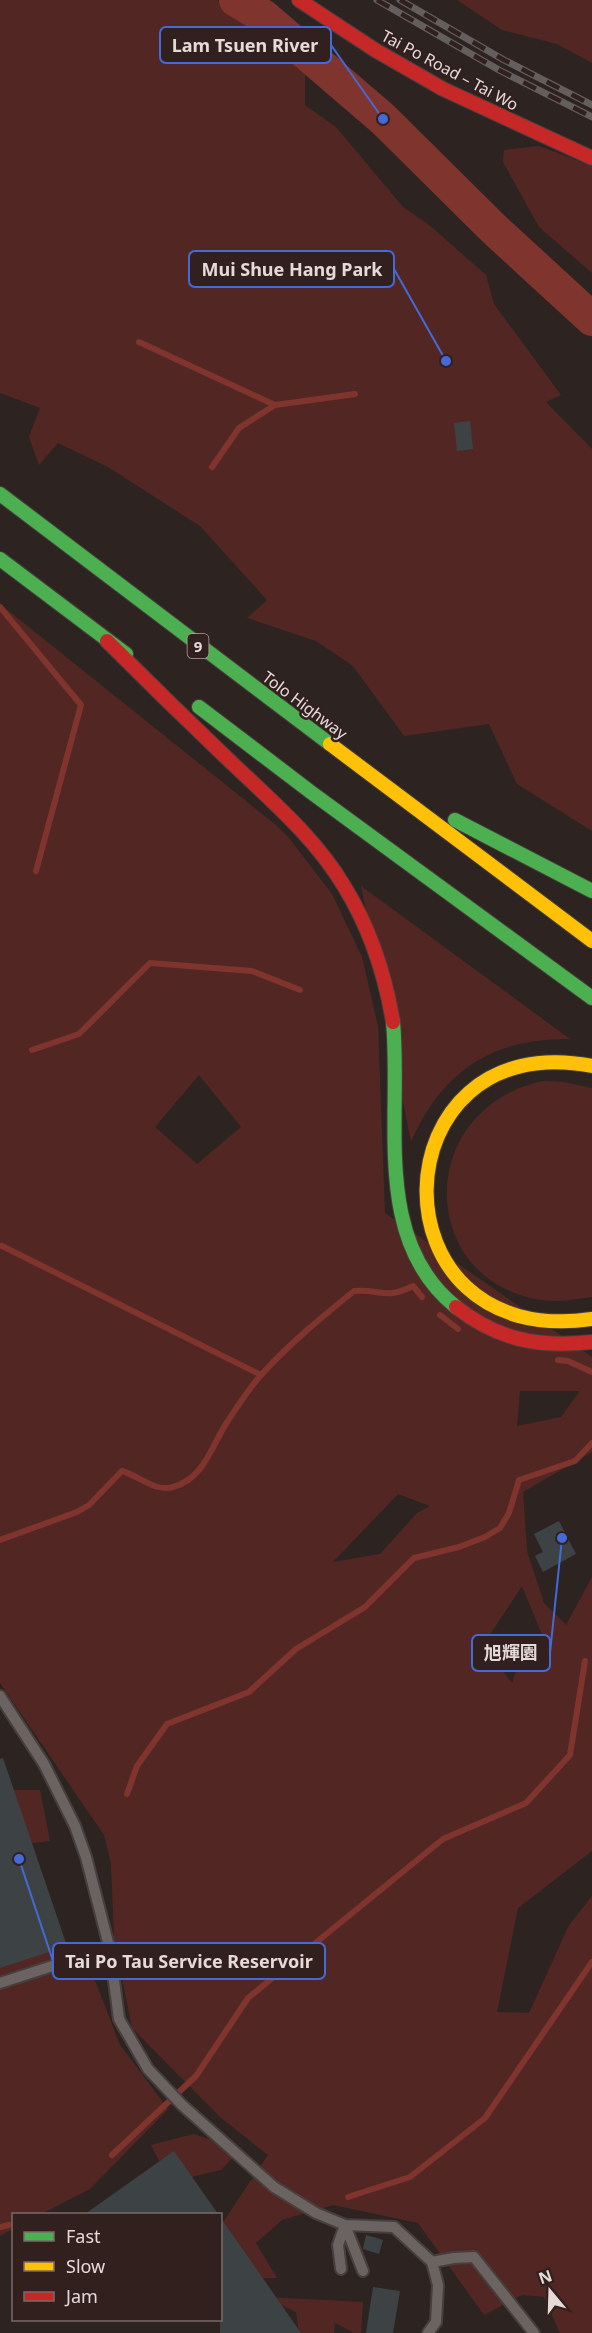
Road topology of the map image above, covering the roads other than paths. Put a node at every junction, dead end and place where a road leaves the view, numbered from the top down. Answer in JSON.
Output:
{"nodes":[{"id":1,"x":299,"y":0,"type":"edge"},
{"id":2,"x":592,"y":158,"type":"edge"},
{"id":3,"x":0,"y":494,"type":"edge"},
{"id":4,"x":0,"y":560,"type":"edge"},
{"id":5,"x":107,"y":641,"type":"junction"},
{"id":6,"x":398,"y":796,"type":"junction"},
{"id":7,"x":592,"y":891,"type":"edge"},
{"id":8,"x":592,"y":941,"type":"edge"},
{"id":9,"x":592,"y":998,"type":"edge"},
{"id":10,"x":592,"y":1066,"type":"edge"},
{"id":11,"x":592,"y":1319,"type":"edge"},
{"id":12,"x":592,"y":1342,"type":"edge"},
{"id":13,"x":0,"y":1696,"type":"edge"},
{"id":14,"x":110,"y":1950,"type":"junction"},
{"id":15,"x":0,"y":1983,"type":"edge"},
{"id":16,"x":345,"y":2225,"type":"junction"},
{"id":17,"x":432,"y":2262,"type":"junction"},
{"id":18,"x":341,"y":2269,"type":"dead end"},
{"id":19,"x":363,"y":2271,"type":"dead end"},
{"id":20,"x":428,"y":2333,"type":"edge"},
{"id":21,"x":534,"y":2333,"type":"edge"}],
"edges":[{"from":1,"to":2,"type":"main road","name":"Tai Po Road – Tai Wo"},
{"from":3,"to":6,"type":"main road","name":"Tolo Highway","number":"9"},
{"from":4,"to":5,"type":"main road"},
{"from":5,"to":9,"type":"main road"},
{"from":5,"to":12,"type":"main road"},
{"from":6,"to":7,"type":"main road"},
{"from":6,"to":8,"type":"main road","name":"Tolo Highway","number":"9"},
{"from":10,"to":11,"type":"main road"},
{"from":13,"to":14,"type":"lane"},
{"from":14,"to":15,"type":"lane"},
{"from":14,"to":16,"type":"lane"},
{"from":16,"to":17,"type":"lane"},
{"from":16,"to":18,"type":"lane"},
{"from":16,"to":19,"type":"lane"},
{"from":17,"to":20,"type":"lane"},
{"from":17,"to":21,"type":"lane"}]}
